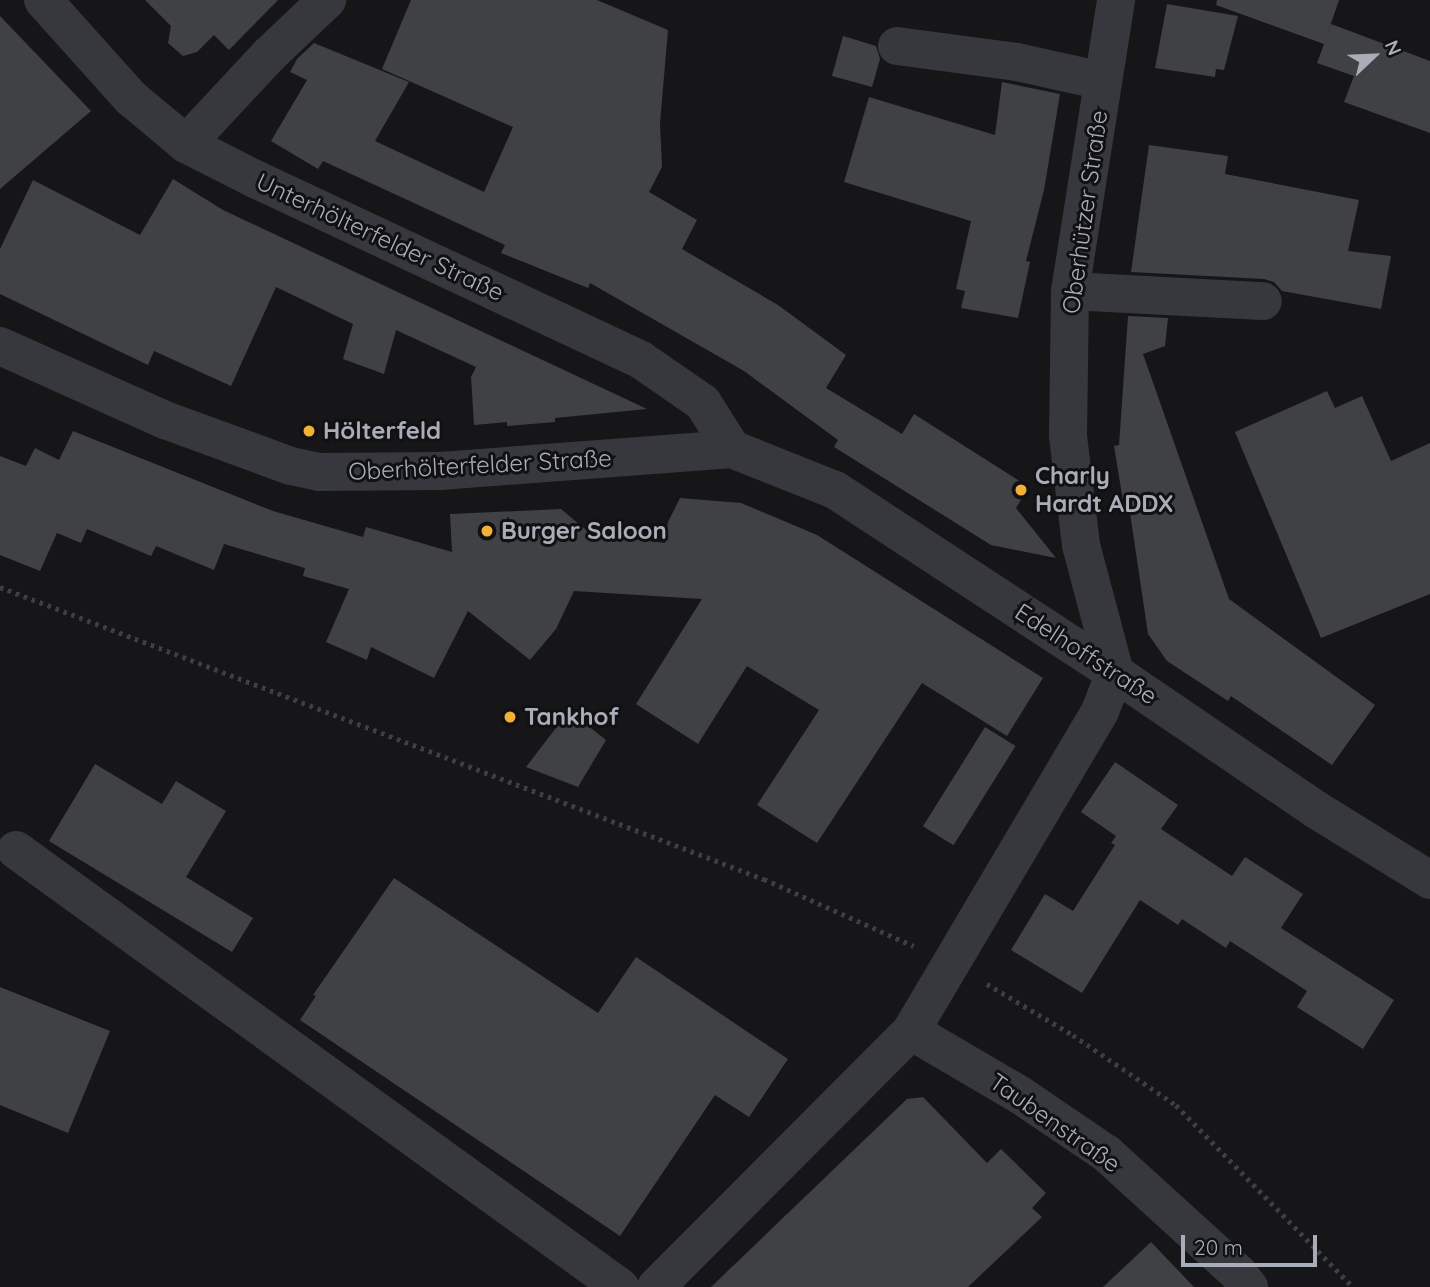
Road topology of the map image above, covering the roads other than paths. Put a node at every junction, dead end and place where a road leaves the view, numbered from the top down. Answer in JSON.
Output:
{"nodes":[{"id":1,"x":43,"y":0,"type":"edge"},
{"id":2,"x":327,"y":0,"type":"edge"},
{"id":3,"x":1116,"y":0,"type":"edge"},
{"id":4,"x":897,"y":46,"type":"dead end"},
{"id":5,"x":1103,"y":81,"type":"junction"},
{"id":6,"x":186,"y":144,"type":"junction"},
{"id":7,"x":1070,"y":291,"type":"junction"},
{"id":8,"x":1263,"y":302,"type":"dead end"},
{"id":9,"x":0,"y":346,"type":"edge"},
{"id":10,"x":732,"y":449,"type":"junction"},
{"id":11,"x":1115,"y":673,"type":"junction"},
{"id":12,"x":16,"y":850,"type":"dead end"},
{"id":13,"x":1430,"y":880,"type":"edge"},
{"id":14,"x":911,"y":1031,"type":"junction"},
{"id":15,"x":620,"y":1287,"type":"edge"},
{"id":16,"x":656,"y":1287,"type":"edge"},
{"id":17,"x":1249,"y":1287,"type":"edge"}],
"edges":[{"from":1,"to":6,"type":"street","name":"Unterhölterfelder Straße"},
{"from":2,"to":6,"type":"street"},
{"from":3,"to":5,"type":"street","name":"Oberhützer Straße"},
{"from":4,"to":5,"type":"street"},
{"from":5,"to":7,"type":"street","name":"Oberhützer Straße"},
{"from":6,"to":10,"type":"street","name":"Unterhölterfelder Straße"},
{"from":7,"to":8,"type":"street"},
{"from":7,"to":11,"type":"street","name":"Oberhützer Straße"},
{"from":9,"to":10,"type":"street","name":"Oberhölterfelder Straße"},
{"from":10,"to":11,"type":"street","name":"Edelhoffstraße"},
{"from":11,"to":13,"type":"street","name":"Edelhoffstraße"},
{"from":11,"to":14,"type":"street"},
{"from":12,"to":15,"type":"street"},
{"from":14,"to":16,"type":"street"},
{"from":14,"to":17,"type":"street","name":"Taubenstraße"}]}
